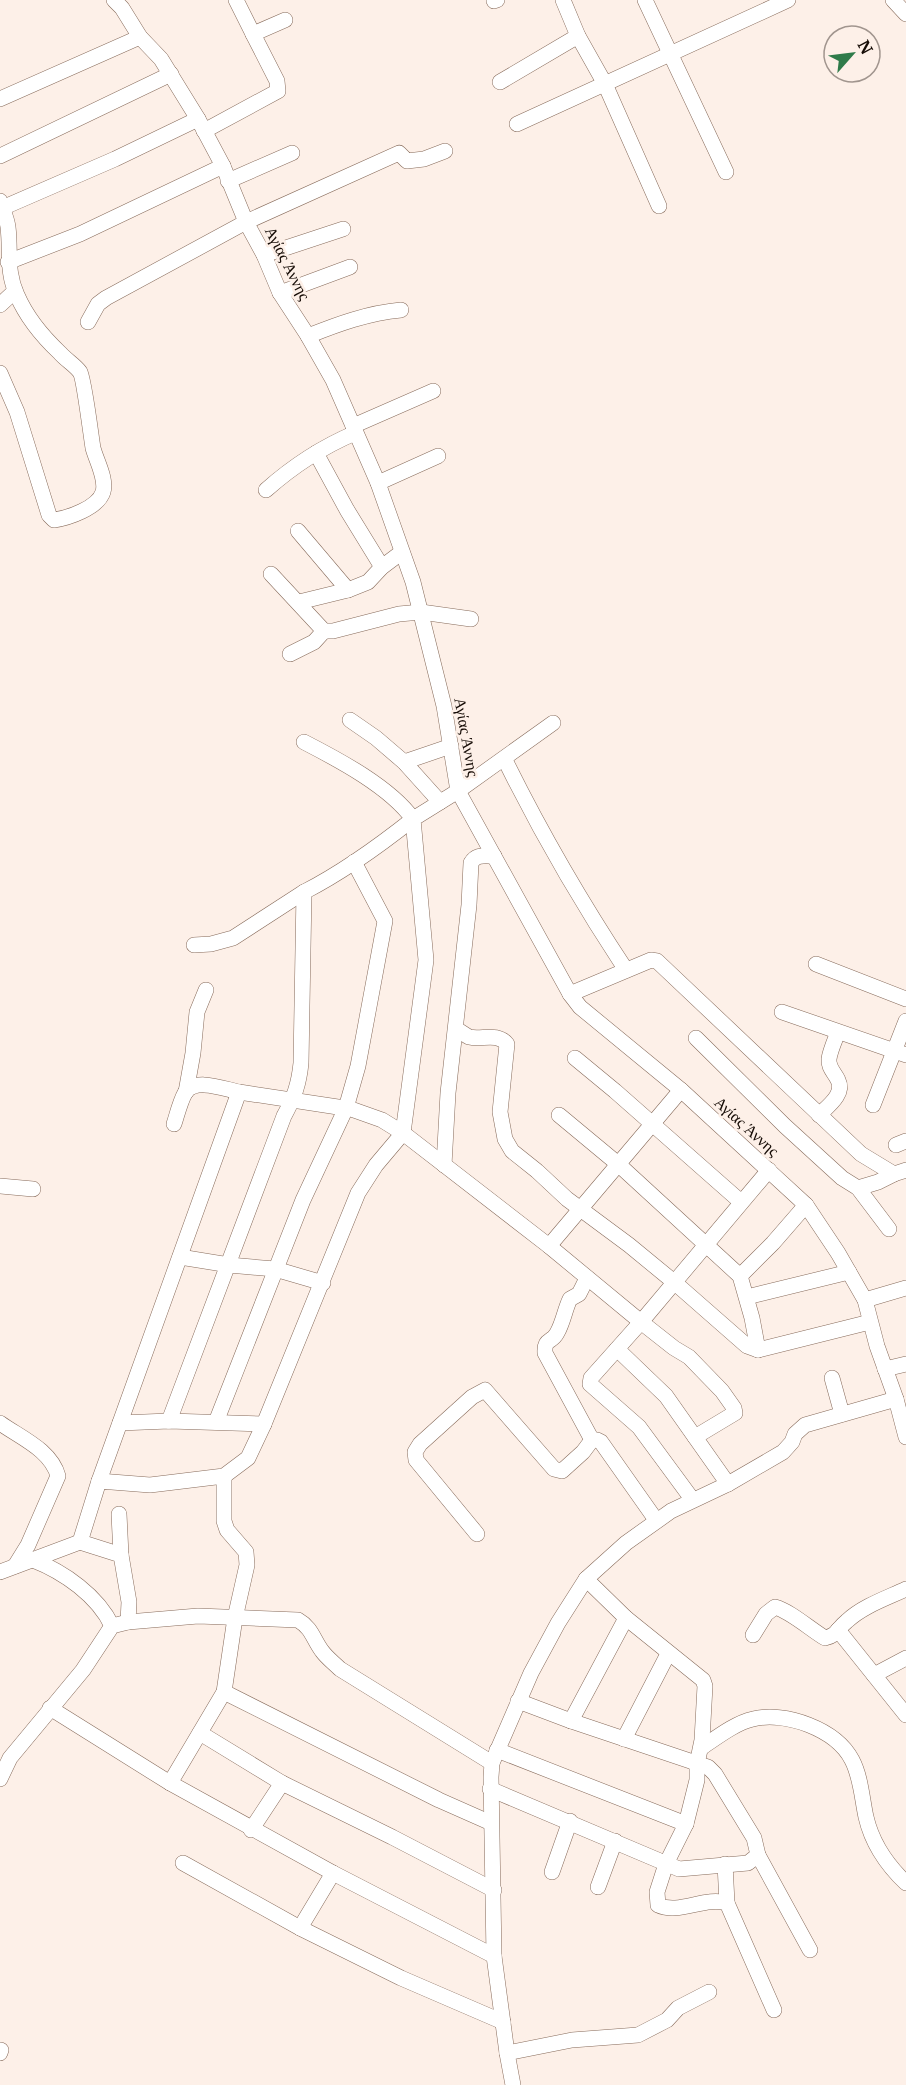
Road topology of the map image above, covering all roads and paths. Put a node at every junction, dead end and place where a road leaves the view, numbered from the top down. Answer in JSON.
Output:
{"nodes":[{"id":1,"x":114,"y":0,"type":"edge"},
{"id":2,"x":236,"y":0,"type":"edge"},
{"id":3,"x":563,"y":0,"type":"edge"},
{"id":4,"x":645,"y":0,"type":"edge"},
{"id":5,"x":788,"y":0,"type":"edge"},
{"id":6,"x":893,"y":0,"type":"edge"},
{"id":7,"x":906,"y":14,"type":"edge"},
{"id":8,"x":285,"y":20,"type":"dead end"},
{"id":9,"x":253,"y":34,"type":"junction"},
{"id":10,"x":578,"y":36,"type":"junction"},
{"id":11,"x":140,"y":37,"type":"junction"},
{"id":12,"x":670,"y":54,"type":"junction"},
{"id":13,"x":171,"y":74,"type":"junction"},
{"id":14,"x":500,"y":82,"type":"dead end"},
{"id":15,"x":605,"y":84,"type":"junction"},
{"id":16,"x":0,"y":99,"type":"edge"},
{"id":17,"x":518,"y":124,"type":"dead end"},
{"id":18,"x":201,"y":125,"type":"junction"},
{"id":19,"x":445,"y":151,"type":"dead end"},
{"id":20,"x":292,"y":153,"type":"dead end"},
{"id":21,"x":0,"y":156,"type":"edge"},
{"id":22,"x":223,"y":166,"type":"junction"},
{"id":23,"x":726,"y":172,"type":"dead end"},
{"id":24,"x":228,"y":181,"type":"junction"},
{"id":25,"x":1,"y":206,"type":"edge"},
{"id":26,"x":659,"y":206,"type":"dead end"},
{"id":27,"x":246,"y":222,"type":"junction"},
{"id":28,"x":344,"y":229,"type":"dead end"},
{"id":29,"x":264,"y":255,"type":"junction"},
{"id":30,"x":8,"y":262,"type":"junction"},
{"id":31,"x":350,"y":267,"type":"dead end"},
{"id":32,"x":15,"y":291,"type":"junction"},
{"id":33,"x":280,"y":293,"type":"junction"},
{"id":34,"x":0,"y":305,"type":"edge"},
{"id":35,"x":400,"y":310,"type":"dead end"},
{"id":36,"x":88,"y":322,"type":"dead end"},
{"id":37,"x":308,"y":336,"type":"junction"},
{"id":38,"x":0,"y":373,"type":"edge"},
{"id":39,"x":433,"y":391,"type":"dead end"},
{"id":40,"x":354,"y":429,"type":"junction"},
{"id":41,"x":316,"y":453,"type":"junction"},
{"id":42,"x":438,"y":456,"type":"dead end"},
{"id":43,"x":378,"y":483,"type":"junction"},
{"id":44,"x":266,"y":490,"type":"dead end"},
{"id":45,"x":298,"y":531,"type":"dead end"},
{"id":46,"x":402,"y":552,"type":"junction"},
{"id":47,"x":382,"y":567,"type":"junction"},
{"id":48,"x":271,"y":574,"type":"dead end"},
{"id":49,"x":348,"y":590,"type":"junction"},
{"id":50,"x":299,"y":602,"type":"junction"},
{"id":51,"x":421,"y":612,"type":"junction"},
{"id":52,"x":471,"y":620,"type":"dead end"},
{"id":53,"x":324,"y":631,"type":"junction"},
{"id":54,"x":290,"y":654,"type":"dead end"},
{"id":55,"x":350,"y":720,"type":"dead end"},
{"id":56,"x":553,"y":723,"type":"dead end"},
{"id":57,"x":304,"y":742,"type":"dead end"},
{"id":58,"x":451,"y":746,"type":"junction"},
{"id":59,"x":505,"y":760,"type":"junction"},
{"id":60,"x":404,"y":762,"type":"junction"},
{"id":61,"x":458,"y":791,"type":"junction"},
{"id":62,"x":440,"y":802,"type":"junction"},
{"id":63,"x":413,"y":819,"type":"junction"},
{"id":64,"x":494,"y":856,"type":"junction"},
{"id":65,"x":354,"y":862,"type":"junction"},
{"id":66,"x":304,"y":892,"type":"junction"},
{"id":67,"x":194,"y":945,"type":"dead end"},
{"id":68,"x":816,"y":964,"type":"dead end"},
{"id":69,"x":626,"y":970,"type":"junction"},
{"id":70,"x":206,"y":990,"type":"dead end"},
{"id":71,"x":570,"y":994,"type":"junction"},
{"id":72,"x":906,"y":999,"type":"edge"},
{"id":73,"x":782,"y":1012,"type":"dead end"},
{"id":74,"x":906,"y":1021,"type":"edge"},
{"id":75,"x":456,"y":1029,"type":"junction"},
{"id":76,"x":838,"y":1032,"type":"junction"},
{"id":77,"x":696,"y":1038,"type":"dead end"},
{"id":78,"x":901,"y":1053,"type":"edge"},
{"id":79,"x":575,"y":1058,"type":"dead end"},
{"id":80,"x":681,"y":1090,"type":"junction"},
{"id":81,"x":186,"y":1092,"type":"junction"},
{"id":82,"x":238,"y":1092,"type":"junction"},
{"id":83,"x":294,"y":1100,"type":"junction"},
{"id":84,"x":873,"y":1105,"type":"dead end"},
{"id":85,"x":346,"y":1108,"type":"junction"},
{"id":86,"x":559,"y":1115,"type":"dead end"},
{"id":87,"x":819,"y":1115,"type":"junction"},
{"id":88,"x":174,"y":1124,"type":"dead end"},
{"id":89,"x":652,"y":1124,"type":"junction"},
{"id":90,"x":403,"y":1133,"type":"junction"},
{"id":91,"x":618,"y":1164,"type":"junction"},
{"id":92,"x":444,"y":1165,"type":"junction"},
{"id":93,"x":769,"y":1170,"type":"junction"},
{"id":94,"x":900,"y":1172,"type":"edge"},
{"id":95,"x":0,"y":1186,"type":"edge"},
{"id":96,"x":858,"y":1188,"type":"junction"},
{"id":97,"x":33,"y":1189,"type":"dead end"},
{"id":98,"x":741,"y":1202,"type":"junction"},
{"id":99,"x":806,"y":1205,"type":"junction"},
{"id":100,"x":581,"y":1209,"type":"junction"},
{"id":101,"x":889,"y":1229,"type":"dead end"},
{"id":102,"x":706,"y":1245,"type":"junction"},
{"id":103,"x":549,"y":1246,"type":"junction"},
{"id":104,"x":180,"y":1257,"type":"junction"},
{"id":105,"x":229,"y":1265,"type":"junction"},
{"id":106,"x":275,"y":1269,"type":"junction"},
{"id":107,"x":849,"y":1272,"type":"junction"},
{"id":108,"x":740,"y":1276,"type":"junction"},
{"id":109,"x":587,"y":1278,"type":"junction"},
{"id":110,"x":674,"y":1282,"type":"junction"},
{"id":111,"x":323,"y":1283,"type":"junction"},
{"id":112,"x":906,"y":1288,"type":"edge"},
{"id":113,"x":747,"y":1298,"type":"junction"},
{"id":114,"x":865,"y":1300,"type":"junction"},
{"id":115,"x":641,"y":1322,"type":"junction"},
{"id":116,"x":870,"y":1322,"type":"junction"},
{"id":117,"x":617,"y":1349,"type":"junction"},
{"id":118,"x":758,"y":1350,"type":"junction"},
{"id":119,"x":906,"y":1364,"type":"edge"},
{"id":120,"x":885,"y":1369,"type":"junction"},
{"id":121,"x":832,"y":1378,"type":"dead end"},
{"id":122,"x":896,"y":1399,"type":"junction"},
{"id":123,"x":842,"y":1414,"type":"junction"},
{"id":124,"x":169,"y":1421,"type":"junction"},
{"id":125,"x":216,"y":1422,"type":"junction"},
{"id":126,"x":0,"y":1423,"type":"edge"},
{"id":127,"x":120,"y":1423,"type":"junction"},
{"id":128,"x":264,"y":1424,"type":"junction"},
{"id":129,"x":695,"y":1437,"type":"junction"},
{"id":130,"x":906,"y":1437,"type":"edge"},
{"id":131,"x":592,"y":1440,"type":"junction"},
{"id":132,"x":224,"y":1476,"type":"junction"},
{"id":133,"x":99,"y":1482,"type":"junction"},
{"id":134,"x":728,"y":1484,"type":"junction"},
{"id":135,"x":692,"y":1499,"type":"junction"},
{"id":136,"x":119,"y":1514,"type":"dead end"},
{"id":137,"x":656,"y":1520,"type":"junction"},
{"id":138,"x":477,"y":1534,"type":"dead end"},
{"id":139,"x":80,"y":1542,"type":"junction"},
{"id":140,"x":120,"y":1555,"type":"junction"},
{"id":141,"x":33,"y":1560,"type":"junction"},
{"id":142,"x":15,"y":1566,"type":"junction"},
{"id":143,"x":0,"y":1572,"type":"edge"},
{"id":144,"x":586,"y":1580,"type":"junction"},
{"id":145,"x":906,"y":1589,"type":"edge"},
{"id":146,"x":235,"y":1618,"type":"junction"},
{"id":147,"x":626,"y":1618,"type":"junction"},
{"id":148,"x":128,"y":1622,"type":"junction"},
{"id":149,"x":112,"y":1626,"type":"junction"},
{"id":150,"x":838,"y":1630,"type":"junction"},
{"id":151,"x":753,"y":1635,"type":"dead end"},
{"id":152,"x":668,"y":1654,"type":"junction"},
{"id":153,"x":906,"y":1658,"type":"edge"},
{"id":154,"x":874,"y":1675,"type":"junction"},
{"id":155,"x":224,"y":1692,"type":"junction"},
{"id":156,"x":518,"y":1701,"type":"junction"},
{"id":157,"x":50,"y":1708,"type":"junction"},
{"id":158,"x":906,"y":1714,"type":"edge"},
{"id":159,"x":571,"y":1721,"type":"junction"},
{"id":160,"x":200,"y":1733,"type":"junction"},
{"id":161,"x":624,"y":1738,"type":"junction"},
{"id":162,"x":701,"y":1748,"type":"junction"},
{"id":163,"x":5,"y":1755,"type":"edge"},
{"id":164,"x":495,"y":1756,"type":"junction"},
{"id":165,"x":697,"y":1764,"type":"junction"},
{"id":166,"x":0,"y":1779,"type":"edge"},
{"id":167,"x":170,"y":1783,"type":"junction"},
{"id":168,"x":282,"y":1783,"type":"junction"},
{"id":169,"x":490,"y":1790,"type":"junction"},
{"id":170,"x":570,"y":1821,"type":"junction"},
{"id":171,"x":491,"y":1823,"type":"junction"},
{"id":172,"x":686,"y":1824,"type":"junction"},
{"id":173,"x":251,"y":1830,"type":"junction"},
{"id":174,"x":615,"y":1841,"type":"junction"},
{"id":175,"x":758,"y":1855,"type":"junction"},
{"id":176,"x":183,"y":1863,"type":"dead end"},
{"id":177,"x":666,"y":1864,"type":"junction"},
{"id":178,"x":725,"y":1864,"type":"junction"},
{"id":179,"x":552,"y":1872,"type":"dead end"},
{"id":180,"x":333,"y":1873,"type":"junction"},
{"id":181,"x":906,"y":1883,"type":"edge"},
{"id":182,"x":598,"y":1887,"type":"dead end"},
{"id":183,"x":494,"y":1890,"type":"junction"},
{"id":184,"x":727,"y":1903,"type":"junction"},
{"id":185,"x":300,"y":1928,"type":"junction"},
{"id":186,"x":810,"y":1950,"type":"dead end"},
{"id":187,"x":494,"y":1956,"type":"junction"},
{"id":188,"x":709,"y":1992,"type":"dead end"},
{"id":189,"x":774,"y":2010,"type":"dead end"},
{"id":190,"x":503,"y":2022,"type":"junction"},
{"id":191,"x":507,"y":2053,"type":"junction"},
{"id":192,"x":513,"y":2085,"type":"edge"}],
"edges":[{"from":1,"to":11,"type":"street","name":"Αγίας Άννης"},
{"from":2,"to":9,"type":"street"},
{"from":3,"to":10,"type":"street"},
{"from":4,"to":12,"type":"street"},
{"from":5,"to":12,"type":"street"},
{"from":6,"to":7,"type":"street"},
{"from":8,"to":9,"type":"street"},
{"from":9,"to":18,"type":"street"},
{"from":10,"to":14,"type":"street"},
{"from":10,"to":15,"type":"street"},
{"from":11,"to":13,"type":"street","name":"Αγίας Άννης"},
{"from":11,"to":16,"type":"street"},
{"from":12,"to":15,"type":"street"},
{"from":12,"to":23,"type":"street"},
{"from":13,"to":18,"type":"street","name":"Αγίας Άννης"},
{"from":13,"to":21,"type":"street"},
{"from":15,"to":17,"type":"street"},
{"from":15,"to":26,"type":"street"},
{"from":18,"to":22,"type":"street","name":"Αγίας Άννης"},
{"from":18,"to":25,"type":"street"},
{"from":19,"to":27,"type":"street"},
{"from":20,"to":24,"type":"street"},
{"from":22,"to":24,"type":"street","name":"Αγίας Άννης"},
{"from":22,"to":30,"type":"street"},
{"from":24,"to":27,"type":"street","name":"Αγίας Άννης"},
{"from":25,"to":30,"type":"street"},
{"from":27,"to":29,"type":"street","name":"Αγίας Άννης"},
{"from":27,"to":36,"type":"street"},
{"from":28,"to":29,"type":"street"},
{"from":29,"to":33,"type":"street","name":"Αγίας Άννης"},
{"from":30,"to":32,"type":"street"},
{"from":31,"to":33,"type":"street"},
{"from":32,"to":34,"type":"street"},
{"from":32,"to":38,"type":"street"},
{"from":33,"to":37,"type":"street","name":"Αγίας Άννης"},
{"from":35,"to":37,"type":"street"},
{"from":37,"to":40,"type":"street","name":"Αγίας Άννης"},
{"from":39,"to":40,"type":"street"},
{"from":40,"to":41,"type":"street"},
{"from":40,"to":43,"type":"street","name":"Αγίας Άννης"},
{"from":41,"to":44,"type":"street"},
{"from":41,"to":47,"type":"street"},
{"from":42,"to":43,"type":"street"},
{"from":43,"to":46,"type":"street","name":"Αγίας Άννης"},
{"from":45,"to":49,"type":"street"},
{"from":46,"to":47,"type":"street"},
{"from":46,"to":51,"type":"street","name":"Αγίας Άννης"},
{"from":47,"to":49,"type":"street"},
{"from":48,"to":50,"type":"street"},
{"from":49,"to":50,"type":"street"},
{"from":50,"to":53,"type":"street"},
{"from":51,"to":52,"type":"street"},
{"from":51,"to":53,"type":"street"},
{"from":51,"to":58,"type":"street","name":"Αγίας Άννης"},
{"from":53,"to":54,"type":"street"},
{"from":55,"to":60,"type":"street"},
{"from":56,"to":59,"type":"street"},
{"from":57,"to":63,"type":"street"},
{"from":58,"to":60,"type":"street"},
{"from":58,"to":61,"type":"street","name":"Αγίας Άννης"},
{"from":59,"to":61,"type":"street"},
{"from":59,"to":69,"type":"street"},
{"from":60,"to":62,"type":"street"},
{"from":61,"to":62,"type":"street"},
{"from":61,"to":64,"type":"street","name":"Αγίας Άννης"},
{"from":62,"to":63,"type":"street"},
{"from":63,"to":65,"type":"street"},
{"from":63,"to":90,"type":"street"},
{"from":64,"to":71,"type":"street","name":"Αγίας Άννης"},
{"from":64,"to":75,"type":"street"},
{"from":65,"to":66,"type":"street"},
{"from":65,"to":85,"type":"street"},
{"from":66,"to":67,"type":"street"},
{"from":66,"to":83,"type":"street"},
{"from":68,"to":72,"type":"street"},
{"from":69,"to":71,"type":"street"},
{"from":69,"to":87,"type":"street"},
{"from":70,"to":81,"type":"street"},
{"from":71,"to":80,"type":"street","name":"Αγίας Άννης"},
{"from":73,"to":76,"type":"street"},
{"from":74,"to":78,"type":"street"},
{"from":75,"to":92,"type":"street"},
{"from":75,"to":100,"type":"street"},
{"from":76,"to":78,"type":"street"},
{"from":76,"to":87,"type":"street"},
{"from":77,"to":96,"type":"street"},
{"from":78,"to":84,"type":"street"},
{"from":79,"to":89,"type":"street"},
{"from":80,"to":89,"type":"street"},
{"from":80,"to":93,"type":"street","name":"Αγίας Άννης"},
{"from":81,"to":82,"type":"street"},
{"from":81,"to":88,"type":"street"},
{"from":82,"to":83,"type":"street"},
{"from":82,"to":104,"type":"street"},
{"from":83,"to":85,"type":"street"},
{"from":83,"to":105,"type":"street"},
{"from":85,"to":90,"type":"street"},
{"from":85,"to":106,"type":"street"},
{"from":86,"to":91,"type":"street"},
{"from":87,"to":94,"type":"street"},
{"from":89,"to":91,"type":"street"},
{"from":89,"to":98,"type":"street"},
{"from":90,"to":92,"type":"street"},
{"from":90,"to":111,"type":"street"},
{"from":91,"to":100,"type":"street"},
{"from":91,"to":102,"type":"street"},
{"from":92,"to":103,"type":"street"},
{"from":93,"to":98,"type":"street"},
{"from":93,"to":99,"type":"street","name":"Αγίας Άννης"},
{"from":94,"to":96,"type":"street"},
{"from":95,"to":97,"type":"street"},
{"from":96,"to":101,"type":"street"},
{"from":98,"to":102,"type":"street"},
{"from":99,"to":107,"type":"street","name":"Αγίας Άννης"},
{"from":99,"to":108,"type":"street"},
{"from":100,"to":103,"type":"street"},
{"from":100,"to":110,"type":"street"},
{"from":102,"to":108,"type":"street"},
{"from":102,"to":110,"type":"street"},
{"from":103,"to":109,"type":"street"},
{"from":104,"to":105,"type":"street"},
{"from":104,"to":127,"type":"street"},
{"from":105,"to":106,"type":"street"},
{"from":105,"to":124,"type":"street"},
{"from":106,"to":111,"type":"street"},
{"from":106,"to":125,"type":"street"},
{"from":107,"to":113,"type":"street"},
{"from":107,"to":114,"type":"street","name":"Αγίας Άννης"},
{"from":108,"to":113,"type":"street"},
{"from":109,"to":115,"type":"street"},
{"from":109,"to":131,"type":"street"},
{"from":110,"to":115,"type":"street"},
{"from":110,"to":118,"type":"street"},
{"from":111,"to":128,"type":"street"},
{"from":112,"to":114,"type":"street"},
{"from":113,"to":118,"type":"street"},
{"from":114,"to":116,"type":"street","name":"Αγίας Άννης"},
{"from":115,"to":117,"type":"street"},
{"from":115,"to":129,"type":"street"},
{"from":116,"to":118,"type":"street"},
{"from":116,"to":120,"type":"street","name":"Αγίας Άννης"},
{"from":117,"to":129,"type":"street"},
{"from":117,"to":135,"type":"street"},
{"from":119,"to":120,"type":"street"},
{"from":120,"to":122,"type":"street","name":"Αγίας Άννης"},
{"from":121,"to":123,"type":"street"},
{"from":122,"to":123,"type":"street"},
{"from":122,"to":130,"type":"street","name":"Αγίας Άννης"},
{"from":123,"to":134,"type":"street"},
{"from":124,"to":125,"type":"street"},
{"from":124,"to":127,"type":"street"},
{"from":125,"to":128,"type":"street"},
{"from":126,"to":142,"type":"street"},
{"from":127,"to":133,"type":"street"},
{"from":128,"to":132,"type":"street"},
{"from":129,"to":134,"type":"street"},
{"from":131,"to":137,"type":"street"},
{"from":131,"to":138,"type":"street"},
{"from":132,"to":133,"type":"street"},
{"from":132,"to":146,"type":"street"},
{"from":133,"to":139,"type":"street"},
{"from":134,"to":135,"type":"street"},
{"from":135,"to":137,"type":"street"},
{"from":136,"to":140,"type":"street"},
{"from":137,"to":144,"type":"street"},
{"from":139,"to":140,"type":"street"},
{"from":139,"to":141,"type":"street"},
{"from":140,"to":148,"type":"street"},
{"from":141,"to":142,"type":"street"},
{"from":141,"to":149,"type":"street"},
{"from":142,"to":143,"type":"street"},
{"from":144,"to":147,"type":"street"},
{"from":144,"to":156,"type":"street"},
{"from":145,"to":150,"type":"street"},
{"from":146,"to":148,"type":"street"},
{"from":146,"to":155,"type":"street"},
{"from":146,"to":164,"type":"street"},
{"from":147,"to":152,"type":"street"},
{"from":147,"to":159,"type":"street"},
{"from":148,"to":149,"type":"street"},
{"from":149,"to":157,"type":"street"},
{"from":150,"to":151,"type":"street"},
{"from":150,"to":154,"type":"street"},
{"from":152,"to":161,"type":"street"},
{"from":152,"to":162,"type":"street"},
{"from":153,"to":154,"type":"street"},
{"from":154,"to":158,"type":"street"},
{"from":155,"to":160,"type":"street"},
{"from":155,"to":171,"type":"street"},
{"from":156,"to":159,"type":"street"},
{"from":156,"to":164,"type":"street"},
{"from":157,"to":163,"type":"street"},
{"from":157,"to":167,"type":"street"},
{"from":159,"to":161,"type":"street"},
{"from":160,"to":167,"type":"street"},
{"from":160,"to":168,"type":"street"},
{"from":161,"to":165,"type":"street"},
{"from":162,"to":165,"type":"street"},
{"from":162,"to":181,"type":"street"},
{"from":163,"to":166,"type":"street"},
{"from":164,"to":169,"type":"street"},
{"from":164,"to":172,"type":"street"},
{"from":165,"to":172,"type":"street"},
{"from":165,"to":175,"type":"street"},
{"from":167,"to":173,"type":"street"},
{"from":168,"to":173,"type":"street"},
{"from":168,"to":183,"type":"street"},
{"from":169,"to":170,"type":"street"},
{"from":169,"to":171,"type":"street"},
{"from":170,"to":174,"type":"street"},
{"from":170,"to":179,"type":"street"},
{"from":171,"to":183,"type":"street"},
{"from":172,"to":177,"type":"street"},
{"from":173,"to":180,"type":"street"},
{"from":174,"to":177,"type":"street"},
{"from":174,"to":182,"type":"street"},
{"from":175,"to":178,"type":"street"},
{"from":175,"to":186,"type":"street"},
{"from":176,"to":185,"type":"street"},
{"from":177,"to":178,"type":"street"},
{"from":177,"to":184,"type":"street"},
{"from":178,"to":184,"type":"street"},
{"from":180,"to":185,"type":"street"},
{"from":180,"to":187,"type":"street"},
{"from":183,"to":187,"type":"street"},
{"from":184,"to":189,"type":"street"},
{"from":185,"to":190,"type":"street"},
{"from":187,"to":190,"type":"street"},
{"from":188,"to":191,"type":"street"},
{"from":190,"to":191,"type":"street"},
{"from":191,"to":192,"type":"street"}]}
